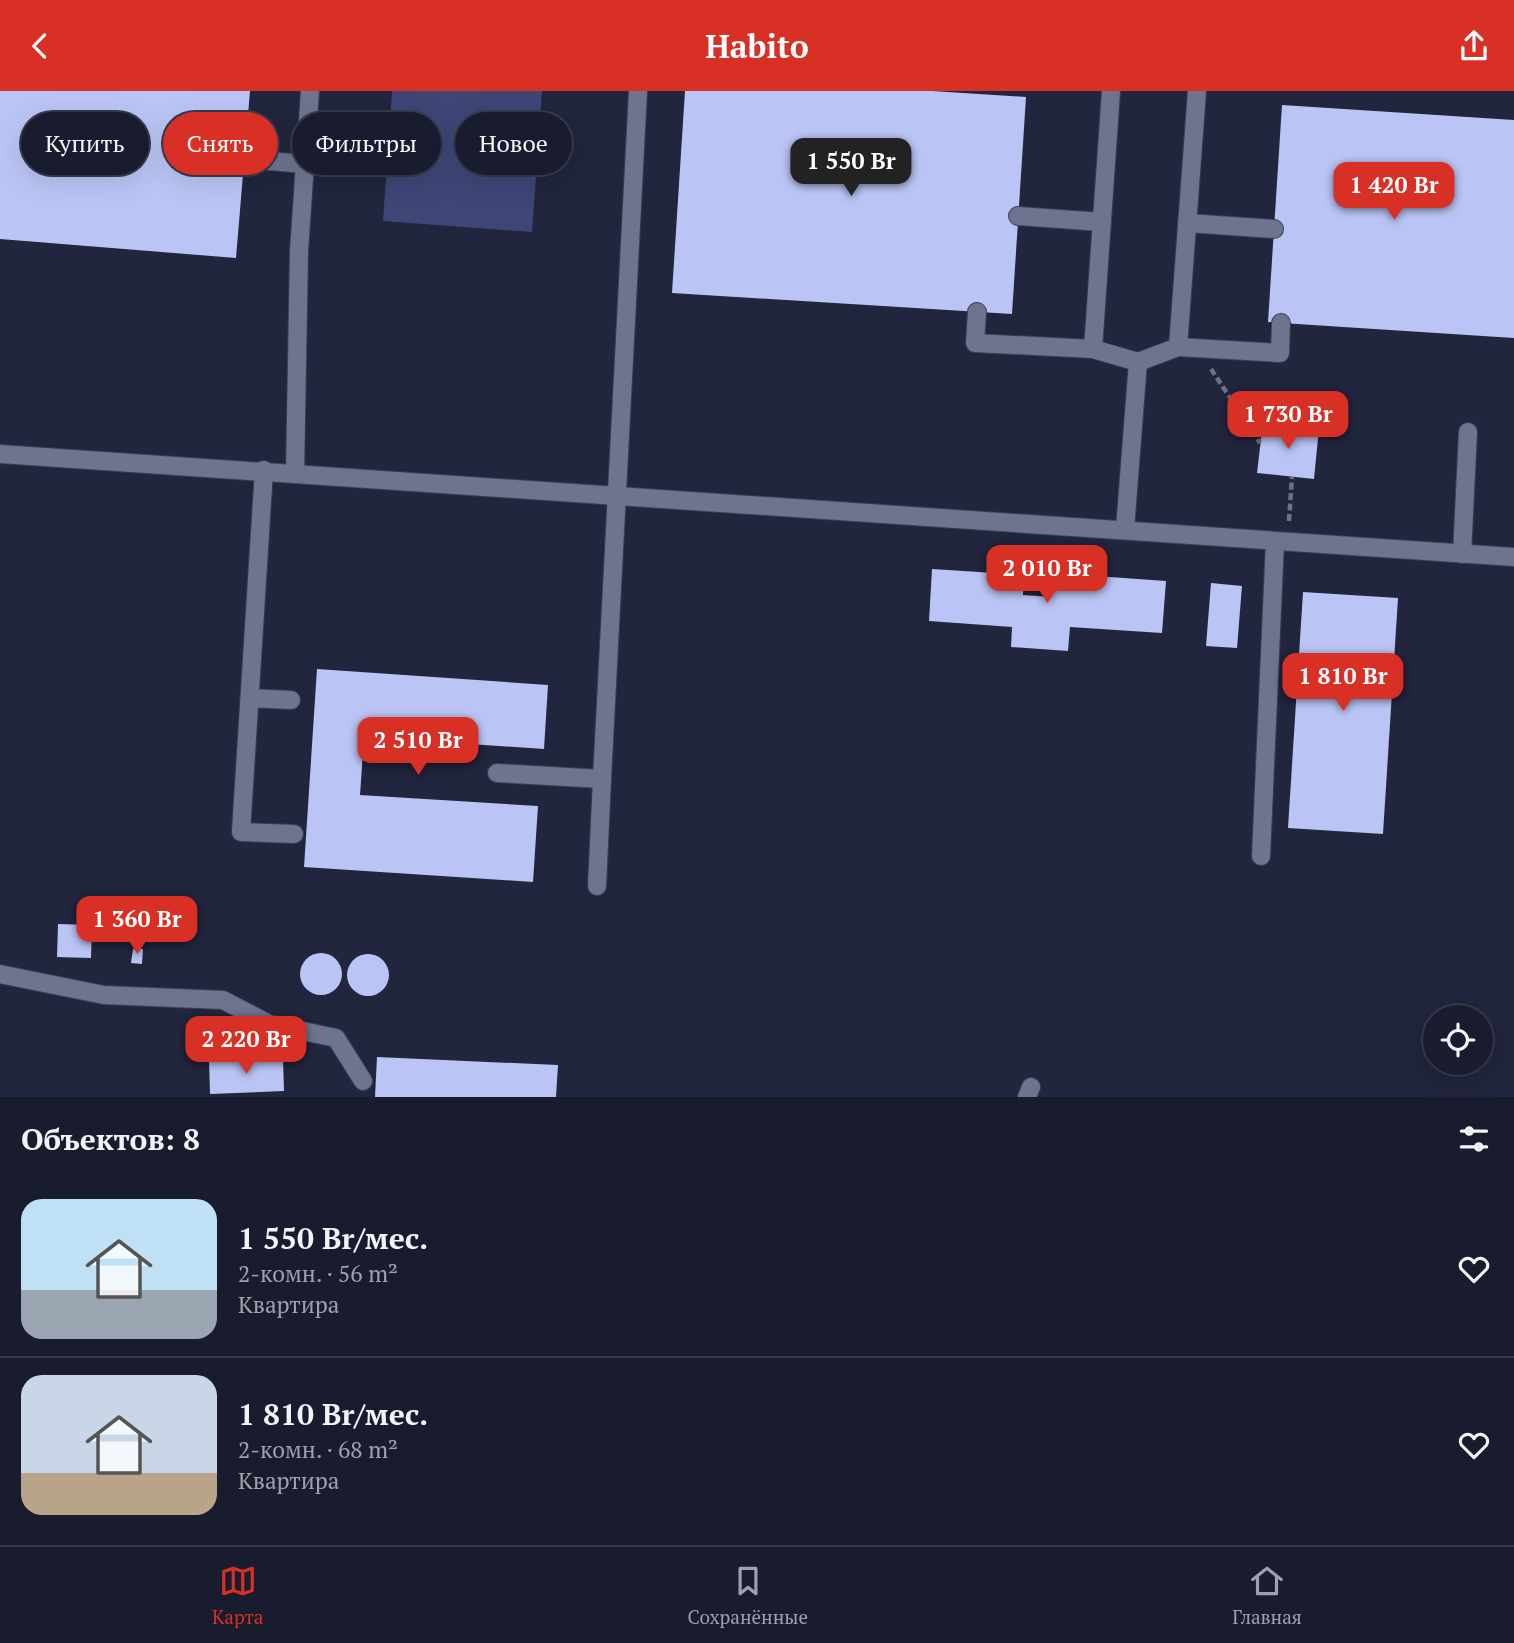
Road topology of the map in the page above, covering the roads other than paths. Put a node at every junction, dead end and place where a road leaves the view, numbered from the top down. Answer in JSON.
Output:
{"nodes":[{"id":1,"x":310,"y":91,"type":"edge"},
{"id":2,"x":638,"y":91,"type":"edge"},
{"id":3,"x":1111,"y":91,"type":"edge"},
{"id":4,"x":1197,"y":91,"type":"edge"},
{"id":5,"x":309,"y":112,"type":"edge"},
{"id":6,"x":304,"y":175,"type":"edge"},
{"id":7,"x":1018,"y":216,"type":"dead end"},
{"id":8,"x":1102,"y":222,"type":"junction"},
{"id":9,"x":1187,"y":223,"type":"junction"},
{"id":10,"x":1274,"y":229,"type":"dead end"},
{"id":11,"x":977,"y":312,"type":"dead end"},
{"id":12,"x":1281,"y":323,"type":"dead end"},
{"id":13,"x":1178,"y":347,"type":"junction"},
{"id":14,"x":1093,"y":348,"type":"junction"},
{"id":15,"x":1138,"y":362,"type":"junction"},
{"id":16,"x":1468,"y":432,"type":"dead end"},
{"id":17,"x":0,"y":454,"type":"edge"},
{"id":18,"x":264,"y":470,"type":"junction"},
{"id":19,"x":295,"y":474,"type":"junction"},
{"id":20,"x":615,"y":494,"type":"junction"},
{"id":21,"x":1125,"y":529,"type":"junction"},
{"id":22,"x":1282,"y":541,"type":"junction"},
{"id":23,"x":1462,"y":554,"type":"junction"},
{"id":24,"x":1514,"y":557,"type":"edge"},
{"id":25,"x":251,"y":698,"type":"junction"},
{"id":26,"x":291,"y":701,"type":"dead end"},
{"id":27,"x":497,"y":773,"type":"dead end"},
{"id":28,"x":602,"y":779,"type":"junction"},
{"id":29,"x":293,"y":834,"type":"dead end"},
{"id":30,"x":1261,"y":856,"type":"dead end"},
{"id":31,"x":597,"y":886,"type":"dead end"},
{"id":32,"x":0,"y":974,"type":"edge"},
{"id":33,"x":363,"y":1081,"type":"dead end"}],
"edges":[{"from":1,"to":5,"type":"lane"},
{"from":2,"to":20,"type":"lane"},
{"from":3,"to":8,"type":"lane"},
{"from":4,"to":9,"type":"lane"},
{"from":6,"to":19,"type":"lane"},
{"from":7,"to":8,"type":"lane"},
{"from":8,"to":14,"type":"lane"},
{"from":9,"to":10,"type":"lane"},
{"from":9,"to":13,"type":"lane"},
{"from":11,"to":14,"type":"lane"},
{"from":12,"to":13,"type":"lane"},
{"from":13,"to":15,"type":"lane"},
{"from":14,"to":15,"type":"lane"},
{"from":15,"to":21,"type":"lane"},
{"from":16,"to":23,"type":"lane"},
{"from":17,"to":18,"type":"lane"},
{"from":18,"to":19,"type":"lane"},
{"from":18,"to":25,"type":"lane"},
{"from":19,"to":20,"type":"lane"},
{"from":20,"to":21,"type":"lane"},
{"from":20,"to":28,"type":"lane"},
{"from":21,"to":22,"type":"lane"},
{"from":22,"to":23,"type":"lane"},
{"from":22,"to":30,"type":"lane"},
{"from":23,"to":24,"type":"lane"},
{"from":25,"to":26,"type":"lane"},
{"from":25,"to":29,"type":"lane"},
{"from":27,"to":28,"type":"lane"},
{"from":28,"to":31,"type":"lane"},
{"from":32,"to":33,"type":"lane"}]}
